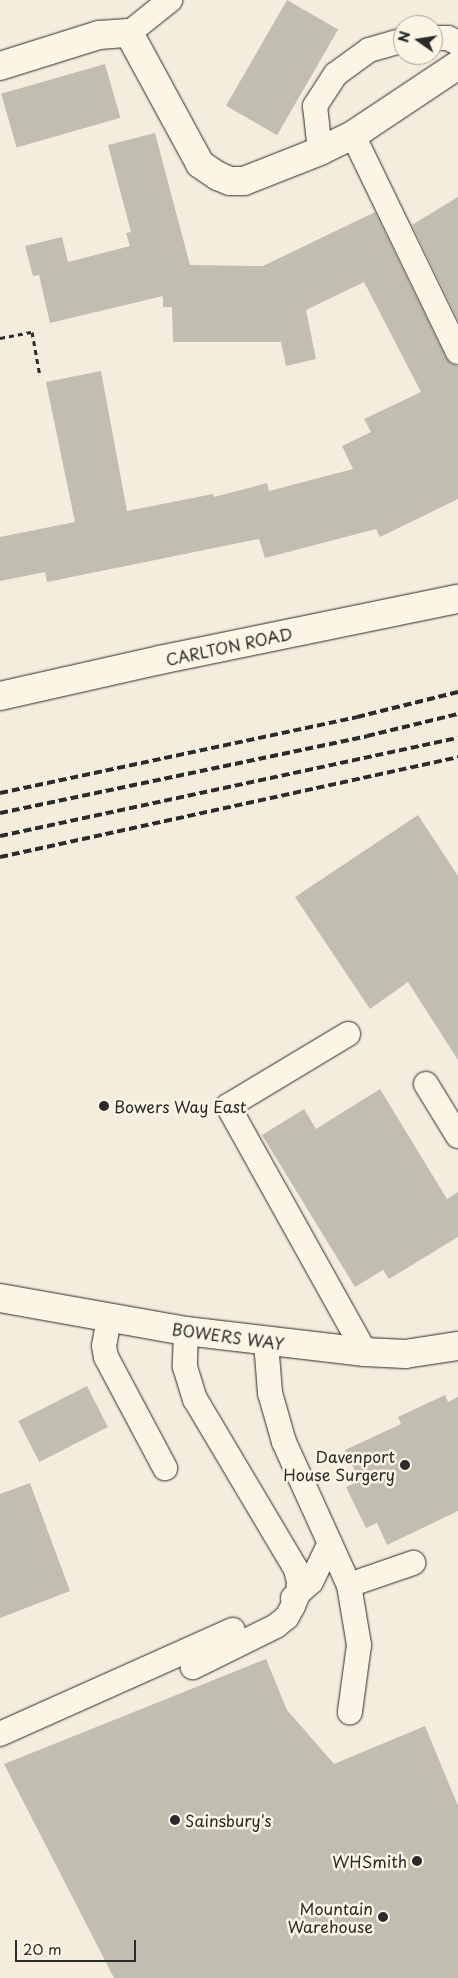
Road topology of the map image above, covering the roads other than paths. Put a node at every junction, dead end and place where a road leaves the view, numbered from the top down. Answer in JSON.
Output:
{"nodes":[{"id":1,"x":170,"y":0,"type":"edge"},
{"id":2,"x":129,"y":34,"type":"junction"},
{"id":3,"x":443,"y":38,"type":"edge"},
{"id":4,"x":393,"y":43,"type":"edge"},
{"id":5,"x":458,"y":43,"type":"edge"},
{"id":6,"x":458,"y":65,"type":"edge"},
{"id":7,"x":0,"y":66,"type":"edge"},
{"id":8,"x":353,"y":135,"type":"junction"},
{"id":9,"x":320,"y":151,"type":"junction"},
{"id":10,"x":458,"y":352,"type":"edge"},
{"id":11,"x":458,"y":599,"type":"edge"},
{"id":12,"x":0,"y":696,"type":"edge"},
{"id":13,"x":348,"y":1034,"type":"dead end"},
{"id":14,"x":426,"y":1084,"type":"dead end"},
{"id":15,"x":458,"y":1136,"type":"edge"},
{"id":16,"x":0,"y":1298,"type":"edge"},
{"id":17,"x":109,"y":1318,"type":"junction"},
{"id":18,"x":186,"y":1331,"type":"junction"},
{"id":19,"x":266,"y":1342,"type":"junction"},
{"id":20,"x":458,"y":1346,"type":"edge"},
{"id":21,"x":365,"y":1352,"type":"junction"},
{"id":22,"x":165,"y":1468,"type":"dead end"},
{"id":23,"x":330,"y":1543,"type":"junction"},
{"id":24,"x":414,"y":1564,"type":"dead end"},
{"id":25,"x":349,"y":1585,"type":"junction"},
{"id":26,"x":193,"y":1667,"type":"dead end"},
{"id":27,"x":350,"y":1712,"type":"dead end"},
{"id":28,"x":0,"y":1734,"type":"edge"}],
"edges":[{"from":1,"to":2,"type":"lane"},
{"from":2,"to":7,"type":"street"},
{"from":2,"to":9,"type":"street"},
{"from":3,"to":5,"type":"lane"},
{"from":4,"to":9,"type":"lane"},
{"from":6,"to":8,"type":"street"},
{"from":8,"to":9,"type":"street"},
{"from":8,"to":10,"type":"lane"},
{"from":11,"to":12,"type":"street","name":"CARLTON ROAD"},
{"from":13,"to":21,"type":"lane"},
{"from":14,"to":15,"type":"lane"},
{"from":16,"to":17,"type":"street","name":"BOWERS WAY"},
{"from":17,"to":18,"type":"street","name":"BOWERS WAY"},
{"from":17,"to":22,"type":"lane"},
{"from":18,"to":19,"type":"street","name":"BOWERS WAY"},
{"from":18,"to":26,"type":"lane"},
{"from":19,"to":21,"type":"street","name":"BOWERS WAY"},
{"from":19,"to":23,"type":"lane"},
{"from":20,"to":21,"type":"street","name":"BOWERS WAY"},
{"from":23,"to":25,"type":"lane"},
{"from":23,"to":28,"type":"lane"},
{"from":24,"to":25,"type":"lane"},
{"from":25,"to":27,"type":"lane"}]}
